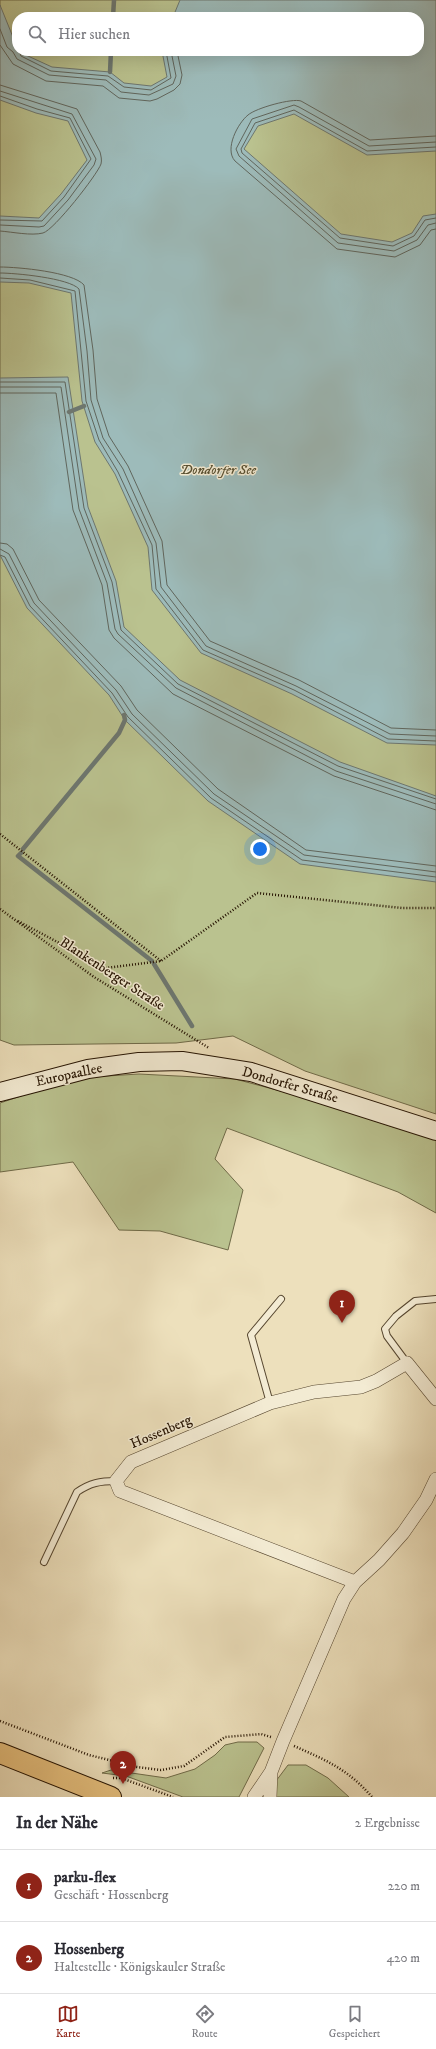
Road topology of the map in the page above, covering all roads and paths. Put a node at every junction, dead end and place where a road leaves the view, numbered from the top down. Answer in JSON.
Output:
{"nodes":[{"id":1,"x":0,"y":834,"type":"edge"},
{"id":2,"x":436,"y":908,"type":"edge"},
{"id":3,"x":0,"y":909,"type":"edge"},
{"id":4,"x":7,"y":915,"type":"junction"},
{"id":5,"x":161,"y":961,"type":"junction"},
{"id":6,"x":215,"y":1052,"type":"dead end"},
{"id":7,"x":140,"y":1062,"type":"joint"},
{"id":8,"x":0,"y":1092,"type":"edge"},
{"id":9,"x":436,"y":1131,"type":"edge"},
{"id":10,"x":282,"y":1299,"type":"dead end"},
{"id":11,"x":436,"y":1299,"type":"edge"},
{"id":12,"x":407,"y":1363,"type":"junction"},
{"id":13,"x":436,"y":1399,"type":"edge"},
{"id":14,"x":270,"y":1403,"type":"junction"},
{"id":15,"x":436,"y":1479,"type":"edge"},
{"id":16,"x":116,"y":1480,"type":"junction"},
{"id":17,"x":44,"y":1562,"type":"dead end"},
{"id":18,"x":355,"y":1582,"type":"junction"},
{"id":19,"x":0,"y":1720,"type":"edge"},
{"id":20,"x":283,"y":1741,"type":"junction"},
{"id":21,"x":0,"y":1753,"type":"edge"},
{"id":22,"x":271,"y":1772,"type":"junction"},
{"id":23,"x":108,"y":1788,"type":"edge"},
{"id":24,"x":173,"y":1797,"type":"edge"},
{"id":25,"x":254,"y":1797,"type":"edge"},
{"id":26,"x":270,"y":1797,"type":"edge"},
{"id":27,"x":372,"y":1797,"type":"edge"}],
"edges":[{"from":1,"to":5,"type":"path"},
{"from":2,"to":5,"type":"path"},
{"from":3,"to":4,"type":"path","name":"Blankenberger Straße"},
{"from":4,"to":5,"type":"path"},
{"from":4,"to":6,"type":"path","name":"Blankenberger Straße"},
{"from":7,"to":8,"type":"main road","name":"Europaallee"},
{"from":7,"to":9,"type":"main road","name":"Dondorfer Straße"},
{"from":10,"to":14,"type":"lane"},
{"from":11,"to":12,"type":"lane"},
{"from":12,"to":13,"type":"street"},
{"from":12,"to":14,"type":"street","name":"Hossenberg"},
{"from":14,"to":16,"type":"street","name":"Hossenberg"},
{"from":15,"to":18,"type":"street"},
{"from":16,"to":17,"type":"lane"},
{"from":16,"to":18,"type":"street"},
{"from":18,"to":20,"type":"street"},
{"from":19,"to":20,"type":"path"},
{"from":20,"to":22,"type":"street"},
{"from":20,"to":27,"type":"path"},
{"from":21,"to":23,"type":"main road"},
{"from":22,"to":25,"type":"street"},
{"from":22,"to":26,"type":"street"},
{"from":23,"to":24,"type":"path"}]}
